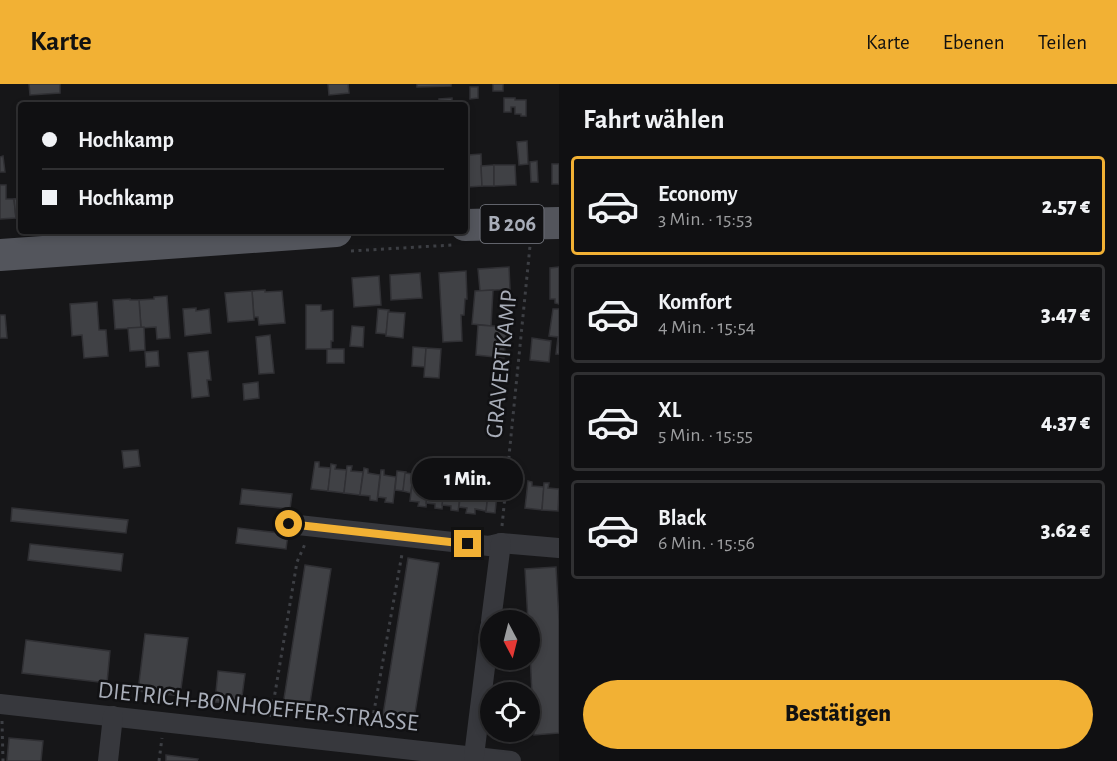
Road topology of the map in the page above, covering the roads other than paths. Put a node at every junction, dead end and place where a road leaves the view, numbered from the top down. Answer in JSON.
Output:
{"nodes":[{"id":1,"x":546,"y":223,"type":"edge"},
{"id":2,"x":468,"y":225,"type":"edge"},
{"id":3,"x":294,"y":234,"type":"edge"},
{"id":4,"x":0,"y":255,"type":"edge"},
{"id":5,"x":289,"y":524,"type":"dead end"},
{"id":6,"x":501,"y":543,"type":"junction"},
{"id":7,"x":559,"y":548,"type":"edge"},
{"id":8,"x":492,"y":610,"type":"edge"},
{"id":9,"x":485,"y":670,"type":"edge"},
{"id":10,"x":1,"y":704,"type":"edge"},
{"id":11,"x":113,"y":716,"type":"junction"},
{"id":12,"x":474,"y":756,"type":"junction"},
{"id":13,"x":108,"y":761,"type":"edge"},
{"id":14,"x":511,"y":761,"type":"edge"}],
"edges":[{"from":1,"to":2,"type":"main road","number":"B 206"},
{"from":3,"to":4,"type":"main road"},
{"from":5,"to":6,"type":"street"},
{"from":6,"to":7,"type":"street"},
{"from":6,"to":8,"type":"street"},
{"from":9,"to":12,"type":"street"},
{"from":10,"to":11,"type":"street","name":"DIETRICH-BONHOEFFER-STRASSE"},
{"from":11,"to":12,"type":"street","name":"DIETRICH-BONHOEFFER-STRASSE"},
{"from":11,"to":13,"type":"street"},
{"from":12,"to":14,"type":"street","name":"DIETRICH-BONHOEFFER-STRASSE"}]}
